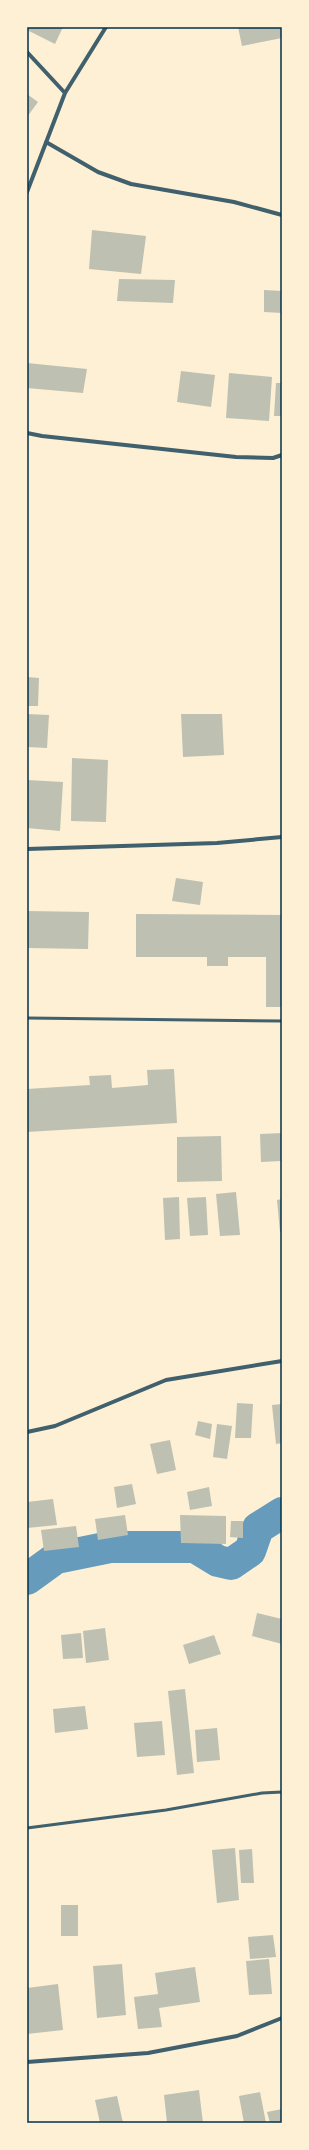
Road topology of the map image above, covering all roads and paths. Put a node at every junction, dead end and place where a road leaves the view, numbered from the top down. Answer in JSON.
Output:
{"nodes":[{"id":1,"x":106,"y":27,"type":"edge"},
{"id":2,"x":27,"y":52,"type":"edge"},
{"id":3,"x":65,"y":93,"type":"junction"},
{"id":4,"x":46,"y":142,"type":"junction"},
{"id":5,"x":27,"y":192,"type":"edge"},
{"id":6,"x":282,"y":215,"type":"edge"},
{"id":7,"x":27,"y":433,"type":"edge"},
{"id":8,"x":282,"y":456,"type":"edge"},
{"id":9,"x":282,"y":837,"type":"edge"},
{"id":10,"x":27,"y":849,"type":"edge"},
{"id":11,"x":27,"y":1018,"type":"edge"},
{"id":12,"x":282,"y":1021,"type":"edge"},
{"id":13,"x":282,"y":1361,"type":"edge"},
{"id":14,"x":27,"y":1432,"type":"edge"},
{"id":15,"x":282,"y":1792,"type":"edge"},
{"id":16,"x":27,"y":1828,"type":"edge"},
{"id":17,"x":282,"y":2018,"type":"edge"},
{"id":18,"x":27,"y":2062,"type":"edge"}],
"edges":[{"from":1,"to":3,"type":"street"},
{"from":2,"to":3,"type":"street"},
{"from":3,"to":4,"type":"street"},
{"from":4,"to":5,"type":"street"},
{"from":4,"to":6,"type":"street"},
{"from":7,"to":8,"type":"street"},
{"from":9,"to":10,"type":"street"},
{"from":11,"to":12,"type":"lane"},
{"from":13,"to":14,"type":"street"},
{"from":15,"to":16,"type":"lane"},
{"from":17,"to":18,"type":"street"}]}
